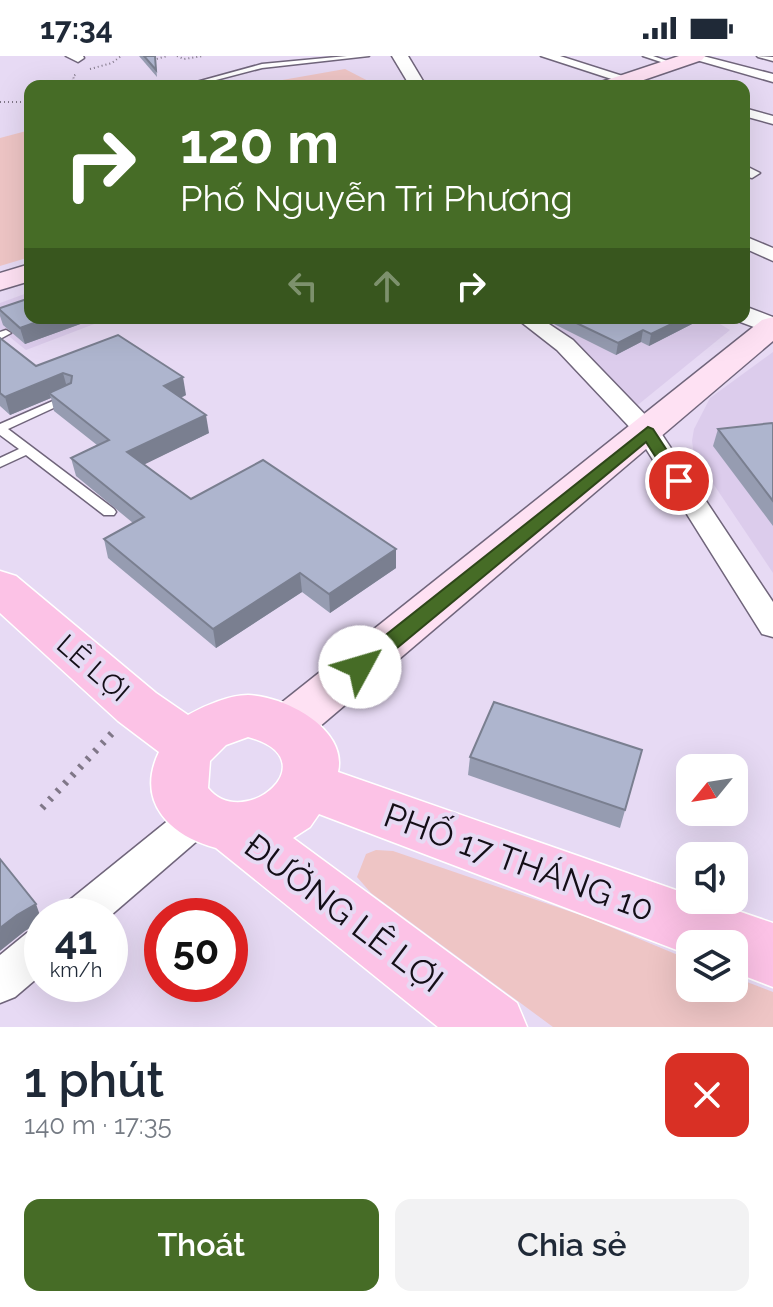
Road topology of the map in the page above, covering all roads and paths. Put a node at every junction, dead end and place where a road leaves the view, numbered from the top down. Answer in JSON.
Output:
{"nodes":[{"id":1,"x":156,"y":56,"type":"edge"},
{"id":2,"x":167,"y":56,"type":"edge"},
{"id":3,"x":177,"y":56,"type":"edge"},
{"id":4,"x":203,"y":56,"type":"edge"},
{"id":5,"x":366,"y":56,"type":"edge"},
{"id":6,"x":400,"y":56,"type":"edge"},
{"id":7,"x":547,"y":56,"type":"edge"},
{"id":8,"x":646,"y":56,"type":"edge"},
{"id":9,"x":760,"y":56,"type":"edge"},
{"id":10,"x":694,"y":57,"type":"edge"},
{"id":11,"x":773,"y":59,"type":"edge"},
{"id":12,"x":673,"y":64,"type":"junction"},
{"id":13,"x":773,"y":78,"type":"edge"},
{"id":14,"x":208,"y":80,"type":"edge"},
{"id":15,"x":414,"y":80,"type":"edge"},
{"id":16,"x":609,"y":80,"type":"edge"},
{"id":17,"x":626,"y":80,"type":"edge"},
{"id":18,"x":0,"y":102,"type":"edge"},
{"id":19,"x":24,"y":102,"type":"edge"},
{"id":20,"x":750,"y":113,"type":"edge"},
{"id":21,"x":770,"y":118,"type":"edge"},
{"id":22,"x":750,"y":244,"type":"edge"},
{"id":23,"x":773,"y":255,"type":"edge"},
{"id":24,"x":750,"y":316,"type":"edge"},
{"id":25,"x":535,"y":324,"type":"edge"},
{"id":26,"x":773,"y":326,"type":"edge"},
{"id":27,"x":69,"y":397,"type":"edge"},
{"id":28,"x":0,"y":428,"type":"edge"},
{"id":29,"x":648,"y":432,"type":"junction"},
{"id":30,"x":29,"y":449,"type":"junction"},
{"id":31,"x":0,"y":463,"type":"edge"},
{"id":32,"x":109,"y":512,"type":"edge"},
{"id":33,"x":0,"y":587,"type":"edge"},
{"id":34,"x":773,"y":626,"type":"edge"},
{"id":35,"x":137,"y":707,"type":"junction"},
{"id":36,"x":288,"y":725,"type":"junction"},
{"id":37,"x":190,"y":745,"type":"junction"},
{"id":38,"x":309,"y":786,"type":"junction"},
{"id":39,"x":42,"y":808,"type":"dead end"},
{"id":40,"x":216,"y":823,"type":"junction"},
{"id":41,"x":106,"y":898,"type":"edge"},
{"id":42,"x":773,"y":955,"type":"edge"},
{"id":43,"x":24,"y":962,"type":"edge"},
{"id":44,"x":0,"y":982,"type":"edge"},
{"id":45,"x":493,"y":1027,"type":"edge"}],
"edges":[{"from":1,"to":2,"type":"path"},
{"from":3,"to":4,"type":"path"},
{"from":5,"to":14,"type":"lane"},
{"from":6,"to":15,"type":"street"},
{"from":7,"to":16,"type":"street"},
{"from":8,"to":12,"type":"lane"},
{"from":9,"to":11,"type":"lane"},
{"from":10,"to":12,"type":"main road"},
{"from":10,"to":13,"type":"street"},
{"from":12,"to":17,"type":"main road"},
{"from":18,"to":19,"type":"path"},
{"from":20,"to":21,"type":"street"},
{"from":22,"to":23,"type":"street"},
{"from":24,"to":26,"type":"street"},
{"from":25,"to":29,"type":"street"},
{"from":26,"to":29,"type":"main road"},
{"from":27,"to":28,"type":"lane"},
{"from":28,"to":30,"type":"lane"},
{"from":29,"to":34,"type":"street"},
{"from":29,"to":36,"type":"main road"},
{"from":30,"to":31,"type":"lane"},
{"from":30,"to":32,"type":"lane"},
{"from":33,"to":35,"type":"main road","name":"LÊ LỢI"},
{"from":35,"to":37,"type":"main road","name":"LÊ LỢI"},
{"from":35,"to":39,"type":"path"},
{"from":36,"to":37,"type":"main road"},
{"from":36,"to":38,"type":"main road"},
{"from":37,"to":40,"type":"main road"},
{"from":38,"to":40,"type":"main road"},
{"from":38,"to":42,"type":"main road","name":"PHỐ 17 THÁNG 10"},
{"from":40,"to":41,"type":"street"},
{"from":40,"to":45,"type":"main road","name":"ĐƯỜNG LÊ LỢI"},
{"from":43,"to":44,"type":"street"}]}
